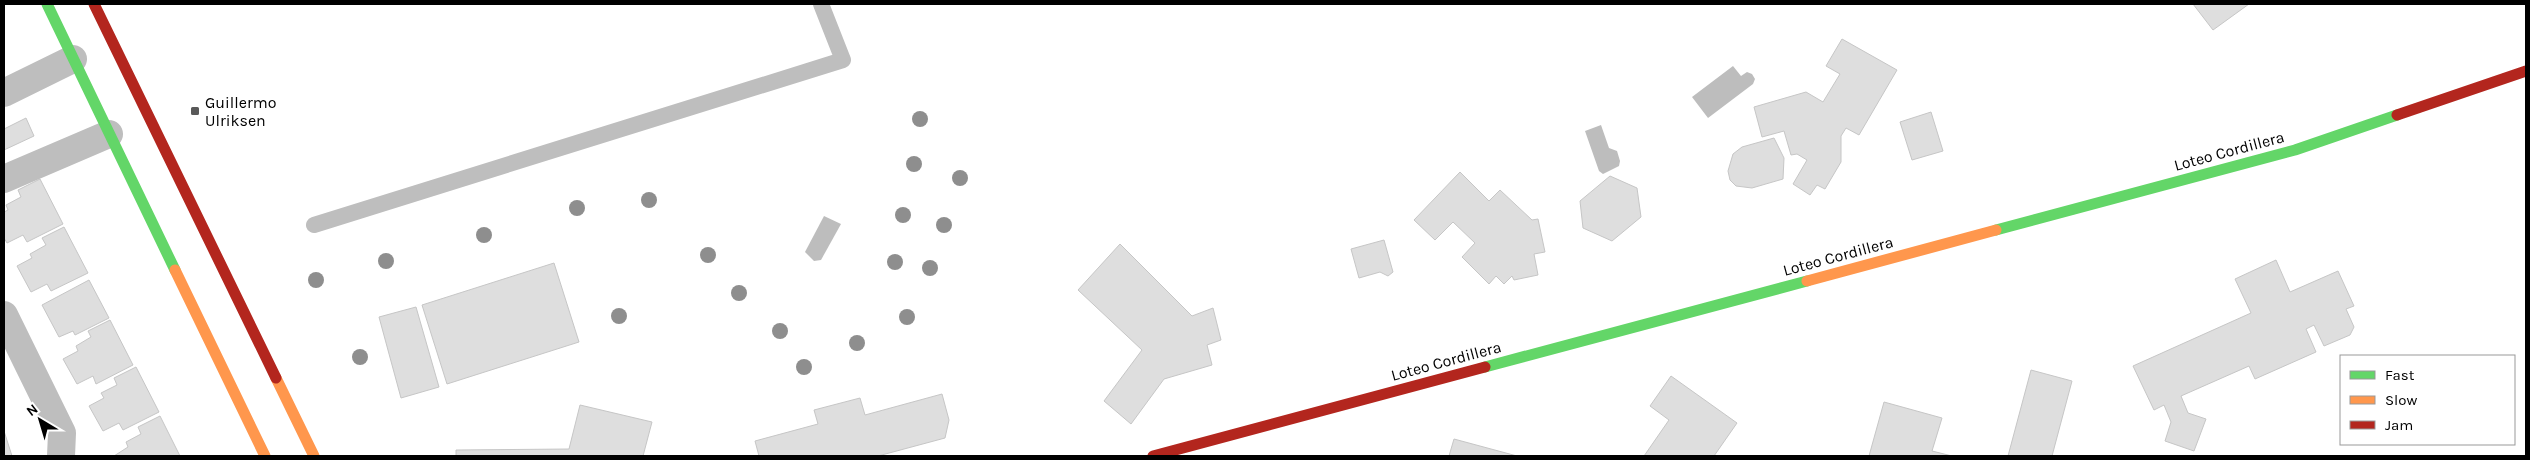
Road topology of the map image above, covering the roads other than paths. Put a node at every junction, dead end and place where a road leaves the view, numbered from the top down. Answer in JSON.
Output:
{"nodes":[{"id":1,"x":47,"y":4,"type":"edge"},
{"id":2,"x":94,"y":4,"type":"edge"},
{"id":3,"x":821,"y":4,"type":"edge"},
{"id":4,"x":73,"y":59,"type":"junction"},
{"id":5,"x":2526,"y":71,"type":"edge"},
{"id":6,"x":4,"y":93,"type":"edge"},
{"id":7,"x":109,"y":134,"type":"junction"},
{"id":8,"x":4,"y":179,"type":"edge"},
{"id":9,"x":314,"y":225,"type":"dead end"},
{"id":10,"x":4,"y":315,"type":"edge"},
{"id":11,"x":61,"y":456,"type":"edge"},
{"id":12,"x":266,"y":456,"type":"edge"},
{"id":13,"x":314,"y":456,"type":"edge"},
{"id":14,"x":1153,"y":456,"type":"edge"}],
"edges":[{"from":1,"to":4,"type":"street"},
{"from":2,"to":13,"type":"street"},
{"from":3,"to":9,"type":"lane"},
{"from":4,"to":6,"type":"street"},
{"from":4,"to":7,"type":"street"},
{"from":5,"to":14,"type":"street","name":"Loteo Cordillera"},
{"from":7,"to":8,"type":"street"},
{"from":7,"to":12,"type":"street"},
{"from":10,"to":11,"type":"street"}]}
